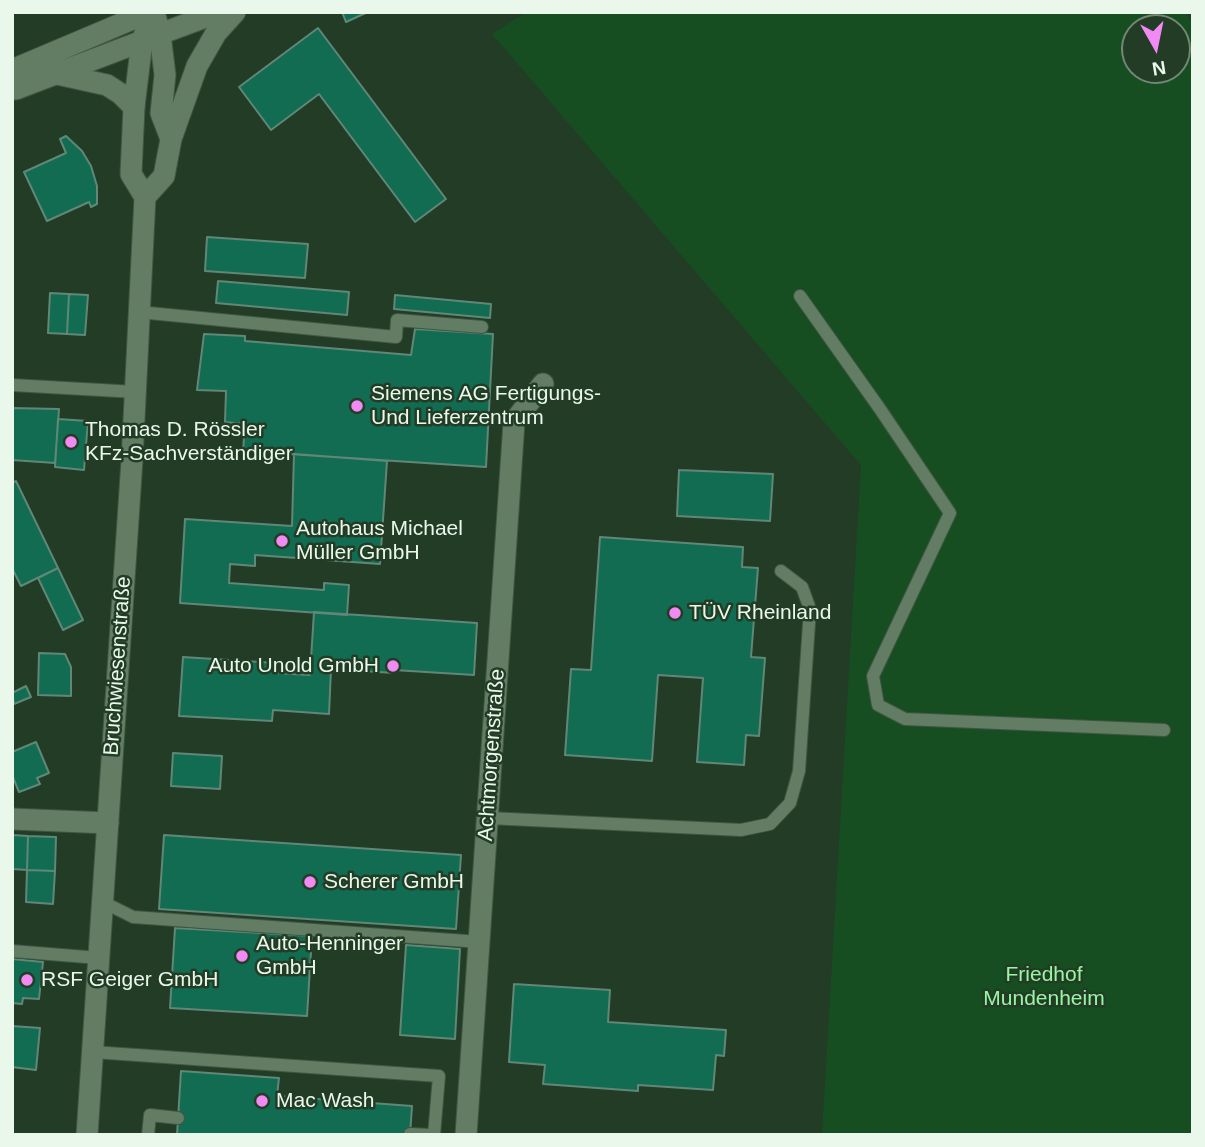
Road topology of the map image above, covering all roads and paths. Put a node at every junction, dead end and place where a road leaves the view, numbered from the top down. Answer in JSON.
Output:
{"nodes":[{"id":1,"x":105,"y":12,"type":"edge"},
{"id":2,"x":219,"y":12,"type":"edge"},
{"id":3,"x":235,"y":12,"type":"edge"},
{"id":4,"x":145,"y":13,"type":"edge"},
{"id":5,"x":90,"y":37,"type":"junction"},
{"id":6,"x":151,"y":37,"type":"junction"},
{"id":7,"x":12,"y":70,"type":"edge"},
{"id":8,"x":57,"y":74,"type":"junction"},
{"id":9,"x":12,"y":88,"type":"edge"},
{"id":10,"x":134,"y":107,"type":"junction"},
{"id":11,"x":171,"y":139,"type":"junction"},
{"id":12,"x":145,"y":197,"type":"junction"},
{"id":13,"x":800,"y":296,"type":"dead end"},
{"id":14,"x":139,"y":312,"type":"junction"},
{"id":15,"x":482,"y":327,"type":"dead end"},
{"id":16,"x":542,"y":384,"type":"dead end"},
{"id":17,"x":12,"y":385,"type":"edge"},
{"id":18,"x":136,"y":392,"type":"junction"},
{"id":19,"x":781,"y":571,"type":"dead end"},
{"id":20,"x":1164,"y":730,"type":"dead end"},
{"id":21,"x":488,"y":818,"type":"junction"},
{"id":22,"x":12,"y":819,"type":"edge"},
{"id":23,"x":108,"y":823,"type":"junction"},
{"id":24,"x":103,"y":902,"type":"junction"},
{"id":25,"x":480,"y":942,"type":"junction"},
{"id":26,"x":12,"y":951,"type":"edge"},
{"id":27,"x":99,"y":958,"type":"junction"},
{"id":28,"x":93,"y":1052,"type":"junction"},
{"id":29,"x":178,"y":1118,"type":"dead end"},
{"id":30,"x":410,"y":1134,"type":"edge"},
{"id":31,"x":87,"y":1135,"type":"edge"},
{"id":32,"x":148,"y":1135,"type":"edge"},
{"id":33,"x":432,"y":1135,"type":"edge"},
{"id":34,"x":467,"y":1135,"type":"edge"}],
"edges":[{"from":1,"to":5,"type":"main road"},
{"from":2,"to":6,"type":"main road"},
{"from":3,"to":11,"type":"main road"},
{"from":4,"to":5,"type":"main road"},
{"from":4,"to":6,"type":"main road"},
{"from":5,"to":7,"type":"main road"},
{"from":6,"to":8,"type":"main road"},
{"from":6,"to":10,"type":"main road"},
{"from":6,"to":11,"type":"main road"},
{"from":8,"to":9,"type":"main road"},
{"from":8,"to":10,"type":"main road"},
{"from":10,"to":12,"type":"main road"},
{"from":11,"to":12,"type":"main road"},
{"from":12,"to":14,"type":"main road","name":"Bruchwiesenstraße"},
{"from":13,"to":20,"type":"lane"},
{"from":14,"to":15,"type":"lane"},
{"from":14,"to":18,"type":"main road","name":"Bruchwiesenstraße"},
{"from":16,"to":21,"type":"main road","name":"Achtmorgenstraße"},
{"from":17,"to":18,"type":"lane"},
{"from":18,"to":23,"type":"main road","name":"Bruchwiesenstraße"},
{"from":19,"to":21,"type":"lane"},
{"from":21,"to":25,"type":"main road","name":"Achtmorgenstraße"},
{"from":22,"to":23,"type":"main road"},
{"from":23,"to":24,"type":"main road","name":"Bruchwiesenstraße"},
{"from":24,"to":25,"type":"lane"},
{"from":24,"to":27,"type":"main road","name":"Bruchwiesenstraße"},
{"from":25,"to":34,"type":"main road","name":"Achtmorgenstraße"},
{"from":26,"to":27,"type":"lane"},
{"from":27,"to":28,"type":"main road","name":"Bruchwiesenstraße"},
{"from":28,"to":31,"type":"main road","name":"Bruchwiesenstraße"},
{"from":28,"to":33,"type":"lane"},
{"from":29,"to":32,"type":"lane"},
{"from":30,"to":33,"type":"lane"}]}
